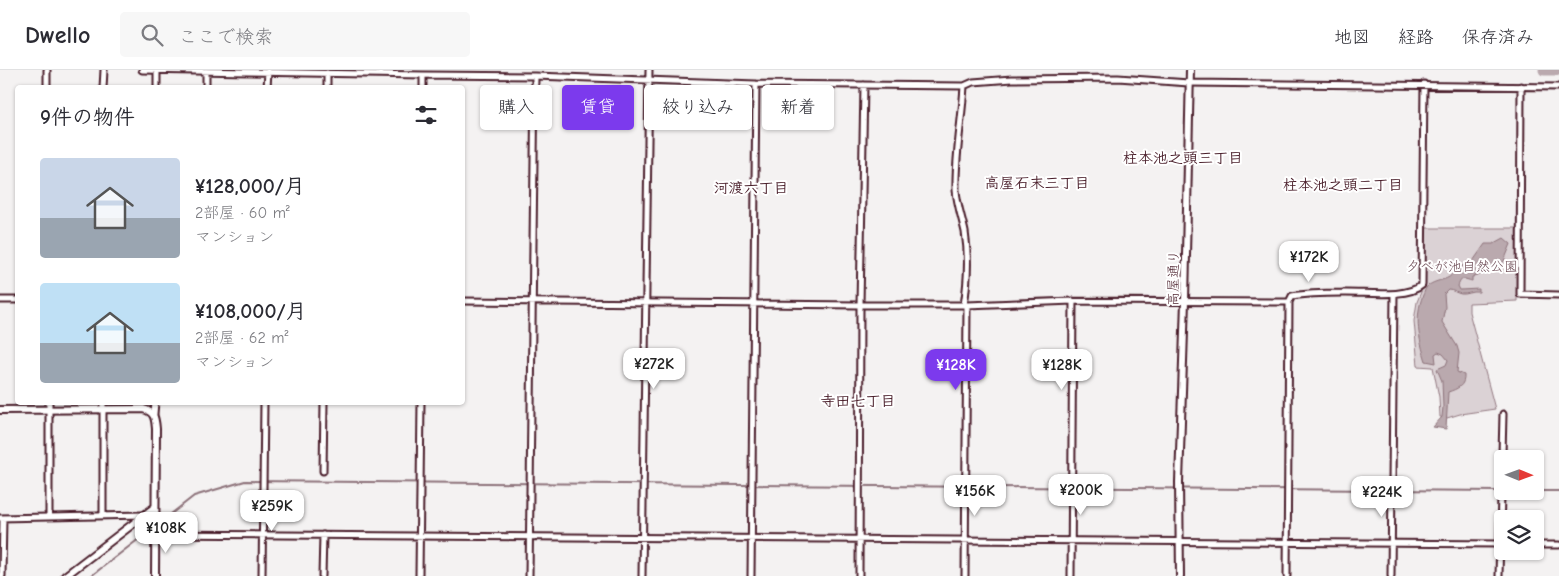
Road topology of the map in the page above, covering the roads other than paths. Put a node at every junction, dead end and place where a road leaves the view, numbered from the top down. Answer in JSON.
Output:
{"nodes":[{"id":1,"x":48,"y":70,"type":"edge"},
{"id":2,"x":104,"y":70,"type":"edge"},
{"id":3,"x":142,"y":70,"type":"edge"},
{"id":4,"x":156,"y":70,"type":"edge"},
{"id":5,"x":206,"y":71,"type":"edge"},
{"id":6,"x":268,"y":71,"type":"edge"},
{"id":7,"x":1190,"y":72,"type":"edge"},
{"id":8,"x":327,"y":73,"type":"junction"},
{"id":9,"x":649,"y":75,"type":"edge"},
{"id":10,"x":423,"y":76,"type":"junction"},
{"id":11,"x":535,"y":76,"type":"junction"},
{"id":12,"x":1190,"y":83,"type":"junction"},
{"id":13,"x":756,"y":84,"type":"junction"},
{"id":14,"x":1424,"y":84,"type":"junction"},
{"id":15,"x":48,"y":85,"type":"edge"},
{"id":16,"x":104,"y":85,"type":"edge"},
{"id":17,"x":156,"y":85,"type":"edge"},
{"id":18,"x":206,"y":85,"type":"edge"},
{"id":19,"x":267,"y":85,"type":"edge"},
{"id":20,"x":327,"y":85,"type":"edge"},
{"id":21,"x":423,"y":85,"type":"edge"},
{"id":22,"x":864,"y":85,"type":"junction"},
{"id":23,"x":964,"y":86,"type":"junction"},
{"id":24,"x":1521,"y":86,"type":"junction"},
{"id":25,"x":1559,"y":86,"type":"edge"},
{"id":26,"x":1394,"y":294,"type":"junction"},
{"id":27,"x":1559,"y":295,"type":"edge"},
{"id":28,"x":0,"y":300,"type":"edge"},
{"id":29,"x":15,"y":300,"type":"edge"},
{"id":30,"x":465,"y":301,"type":"edge"},
{"id":31,"x":1073,"y":301,"type":"junction"},
{"id":32,"x":1185,"y":301,"type":"junction"},
{"id":33,"x":531,"y":302,"type":"junction"},
{"id":34,"x":1288,"y":302,"type":"junction"},
{"id":35,"x":644,"y":304,"type":"junction"},
{"id":36,"x":753,"y":304,"type":"junction"},
{"id":37,"x":860,"y":305,"type":"junction"},
{"id":38,"x":965,"y":305,"type":"junction"},
{"id":39,"x":155,"y":405,"type":"edge"},
{"id":40,"x":264,"y":405,"type":"edge"},
{"id":41,"x":324,"y":405,"type":"edge"},
{"id":42,"x":421,"y":405,"type":"edge"},
{"id":43,"x":49,"y":406,"type":"edge"},
{"id":44,"x":103,"y":406,"type":"edge"},
{"id":45,"x":0,"y":410,"type":"edge"},
{"id":46,"x":154,"y":414,"type":"junction"},
{"id":47,"x":1504,"y":414,"type":"dead end"},
{"id":48,"x":323,"y":471,"type":"dead end"},
{"id":49,"x":1501,"y":510,"type":"edge"},
{"id":50,"x":155,"y":511,"type":"junction"},
{"id":51,"x":144,"y":515,"type":"junction"},
{"id":52,"x":103,"y":516,"type":"junction"},
{"id":53,"x":50,"y":517,"type":"junction"},
{"id":54,"x":1,"y":518,"type":"edge"},
{"id":55,"x":155,"y":533,"type":"junction"},
{"id":56,"x":262,"y":535,"type":"junction"},
{"id":57,"x":323,"y":535,"type":"junction"},
{"id":58,"x":419,"y":537,"type":"junction"},
{"id":59,"x":529,"y":538,"type":"junction"},
{"id":60,"x":642,"y":538,"type":"junction"},
{"id":61,"x":752,"y":539,"type":"junction"},
{"id":62,"x":859,"y":539,"type":"junction"},
{"id":63,"x":965,"y":540,"type":"junction"},
{"id":64,"x":1071,"y":542,"type":"junction"},
{"id":65,"x":1180,"y":542,"type":"junction"},
{"id":66,"x":1287,"y":543,"type":"junction"},
{"id":67,"x":1391,"y":543,"type":"junction"},
{"id":68,"x":1494,"y":544,"type":"edge"},
{"id":69,"x":1544,"y":545,"type":"edge"},
{"id":70,"x":1559,"y":545,"type":"edge"},
{"id":71,"x":1499,"y":560,"type":"edge"},
{"id":72,"x":2,"y":576,"type":"edge"},
{"id":73,"x":64,"y":576,"type":"edge"},
{"id":74,"x":155,"y":576,"type":"edge"},
{"id":75,"x":262,"y":576,"type":"edge"},
{"id":76,"x":322,"y":576,"type":"edge"},
{"id":77,"x":419,"y":576,"type":"edge"},
{"id":78,"x":529,"y":576,"type":"edge"},
{"id":79,"x":642,"y":576,"type":"edge"},
{"id":80,"x":751,"y":576,"type":"edge"},
{"id":81,"x":858,"y":576,"type":"edge"},
{"id":82,"x":965,"y":576,"type":"edge"},
{"id":83,"x":1071,"y":576,"type":"edge"},
{"id":84,"x":1180,"y":576,"type":"edge"},
{"id":85,"x":1287,"y":576,"type":"edge"},
{"id":86,"x":1391,"y":576,"type":"edge"},
{"id":87,"x":1498,"y":576,"type":"edge"}],
"edges":[{"from":1,"to":15,"type":"street"},
{"from":2,"to":16,"type":"street"},
{"from":3,"to":4,"type":"street"},
{"from":4,"to":5,"type":"street"},
{"from":4,"to":17,"type":"street"},
{"from":5,"to":6,"type":"street"},
{"from":5,"to":18,"type":"street"},
{"from":6,"to":8,"type":"street"},
{"from":6,"to":19,"type":"street"},
{"from":7,"to":12,"type":"street","name":"高屋通り"},
{"from":8,"to":10,"type":"street"},
{"from":8,"to":20,"type":"street"},
{"from":9,"to":11,"type":"street"},
{"from":9,"to":13,"type":"street"},
{"from":9,"to":35,"type":"street"},
{"from":10,"to":11,"type":"street"},
{"from":10,"to":21,"type":"street"},
{"from":11,"to":33,"type":"street"},
{"from":12,"to":14,"type":"street"},
{"from":12,"to":23,"type":"street"},
{"from":12,"to":32,"type":"street","name":"高屋通り"},
{"from":13,"to":22,"type":"street"},
{"from":13,"to":36,"type":"street"},
{"from":14,"to":24,"type":"street"},
{"from":14,"to":26,"type":"street"},
{"from":22,"to":23,"type":"street"},
{"from":22,"to":37,"type":"street"},
{"from":23,"to":38,"type":"street"},
{"from":24,"to":25,"type":"street"},
{"from":24,"to":27,"type":"street"},
{"from":26,"to":34,"type":"street"},
{"from":26,"to":67,"type":"street"},
{"from":28,"to":29,"type":"street"},
{"from":30,"to":33,"type":"street"},
{"from":31,"to":32,"type":"street"},
{"from":31,"to":38,"type":"street"},
{"from":31,"to":64,"type":"street"},
{"from":32,"to":34,"type":"street"},
{"from":32,"to":65,"type":"street","name":"高屋通り"},
{"from":33,"to":35,"type":"street"},
{"from":33,"to":59,"type":"street"},
{"from":34,"to":66,"type":"street"},
{"from":35,"to":36,"type":"street"},
{"from":35,"to":60,"type":"street"},
{"from":36,"to":37,"type":"street"},
{"from":36,"to":61,"type":"street"},
{"from":37,"to":38,"type":"street"},
{"from":37,"to":62,"type":"street"},
{"from":38,"to":63,"type":"street"},
{"from":39,"to":46,"type":"street"},
{"from":40,"to":56,"type":"street"},
{"from":41,"to":48,"type":"street"},
{"from":42,"to":58,"type":"street"},
{"from":43,"to":44,"type":"street"},
{"from":43,"to":45,"type":"street"},
{"from":43,"to":53,"type":"street"},
{"from":44,"to":46,"type":"street"},
{"from":44,"to":52,"type":"street"},
{"from":46,"to":50,"type":"street"},
{"from":47,"to":49,"type":"street"},
{"from":50,"to":51,"type":"street"},
{"from":50,"to":55,"type":"street"},
{"from":51,"to":52,"type":"street"},
{"from":51,"to":73,"type":"street"},
{"from":52,"to":53,"type":"street"},
{"from":53,"to":54,"type":"street"},
{"from":54,"to":72,"type":"street"},
{"from":55,"to":56,"type":"street"},
{"from":55,"to":74,"type":"street"},
{"from":56,"to":57,"type":"street"},
{"from":56,"to":75,"type":"street"},
{"from":57,"to":58,"type":"street"},
{"from":57,"to":76,"type":"street"},
{"from":58,"to":59,"type":"street"},
{"from":58,"to":77,"type":"street"},
{"from":59,"to":60,"type":"street"},
{"from":59,"to":78,"type":"street"},
{"from":60,"to":61,"type":"street"},
{"from":60,"to":79,"type":"street"},
{"from":61,"to":62,"type":"street"},
{"from":61,"to":80,"type":"street"},
{"from":62,"to":63,"type":"street"},
{"from":62,"to":81,"type":"street"},
{"from":63,"to":64,"type":"street"},
{"from":63,"to":82,"type":"street"},
{"from":64,"to":65,"type":"street"},
{"from":64,"to":83,"type":"street"},
{"from":65,"to":66,"type":"street"},
{"from":65,"to":84,"type":"street","name":"高屋通り"},
{"from":66,"to":67,"type":"street"},
{"from":66,"to":85,"type":"street"},
{"from":67,"to":68,"type":"street"},
{"from":67,"to":86,"type":"street"},
{"from":69,"to":70,"type":"street"},
{"from":71,"to":87,"type":"street"}]}
